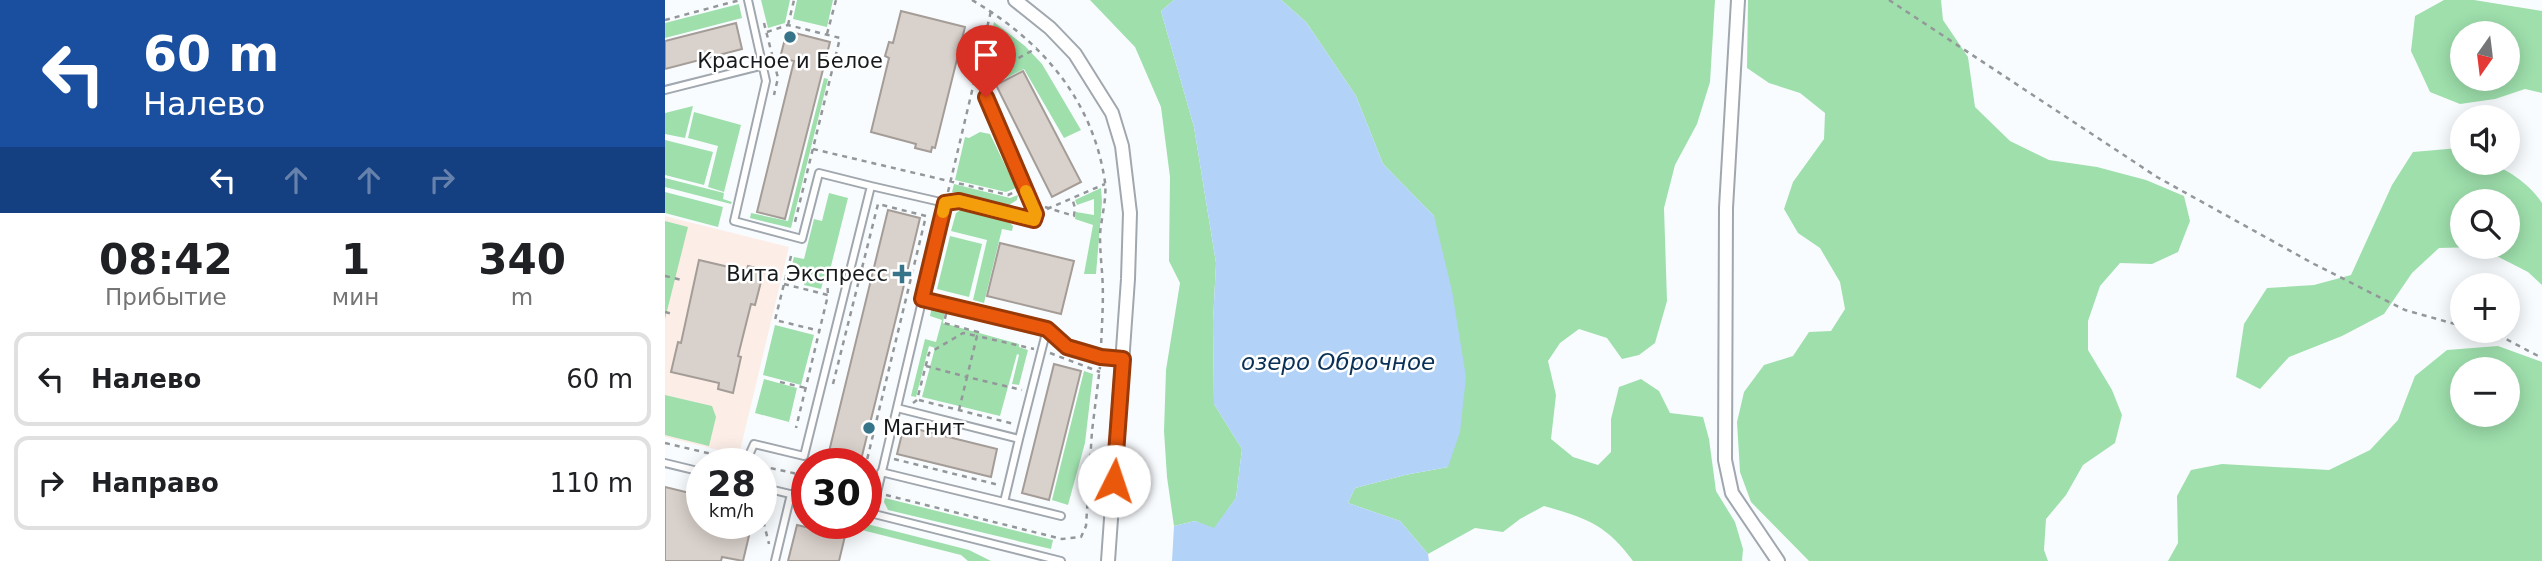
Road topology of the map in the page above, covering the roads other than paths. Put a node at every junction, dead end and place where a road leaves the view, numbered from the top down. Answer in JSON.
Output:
{"nodes":[{"id":1,"x":748,"y":0,"type":"edge"},
{"id":2,"x":1015,"y":0,"type":"edge"},
{"id":3,"x":1738,"y":0,"type":"edge"},
{"id":4,"x":764,"y":65,"type":"junction"},
{"id":5,"x":665,"y":90,"type":"edge"},
{"id":6,"x":986,"y":94,"type":"road end"},
{"id":7,"x":871,"y":186,"type":"junction"},
{"id":8,"x":945,"y":203,"type":"junction"},
{"id":9,"x":922,"y":299,"type":"junction"},
{"id":10,"x":1047,"y":329,"type":"junction"},
{"id":11,"x":1123,"y":359,"type":"junction"},
{"id":12,"x":900,"y":409,"type":"junction"},
{"id":13,"x":1019,"y":439,"type":"junction"},
{"id":14,"x":752,"y":448,"type":"edge"},
{"id":15,"x":771,"y":448,"type":"edge"},
{"id":16,"x":777,"y":450,"type":"edge"},
{"id":17,"x":665,"y":463,"type":"edge"},
{"id":18,"x":686,"y":468,"type":"edge"},
{"id":19,"x":884,"y":473,"type":"junction"},
{"id":20,"x":882,"y":478,"type":"edge"},
{"id":21,"x":777,"y":491,"type":"edge"},
{"id":22,"x":791,"y":494,"type":"joint"},
{"id":23,"x":1004,"y":502,"type":"junction"},
{"id":24,"x":882,"y":516,"type":"edge"},
{"id":25,"x":1061,"y":516,"type":"dead end"},
{"id":26,"x":775,"y":561,"type":"edge"},
{"id":27,"x":1062,"y":561,"type":"edge"},
{"id":28,"x":1108,"y":561,"type":"edge"},
{"id":29,"x":1778,"y":561,"type":"edge"}],
"edges":[{"from":1,"to":4,"type":"lane"},
{"from":2,"to":11,"type":"street"},
{"from":3,"to":29,"type":"street"},
{"from":4,"to":5,"type":"lane"},
{"from":4,"to":7,"type":"lane"},
{"from":6,"to":8,"type":"lane"},
{"from":7,"to":8,"type":"lane"},
{"from":7,"to":16,"type":"lane"},
{"from":8,"to":9,"type":"lane"},
{"from":9,"to":10,"type":"lane"},
{"from":9,"to":12,"type":"lane"},
{"from":10,"to":11,"type":"lane"},
{"from":10,"to":13,"type":"lane"},
{"from":11,"to":28,"type":"street"},
{"from":12,"to":13,"type":"lane"},
{"from":12,"to":19,"type":"lane"},
{"from":13,"to":23,"type":"lane"},
{"from":14,"to":15,"type":"lane"},
{"from":17,"to":18,"type":"lane"},
{"from":19,"to":20,"type":"lane"},
{"from":19,"to":23,"type":"lane"},
{"from":21,"to":22,"type":"lane"},
{"from":22,"to":26,"type":"lane"},
{"from":23,"to":25,"type":"lane"},
{"from":24,"to":27,"type":"lane"}]}
